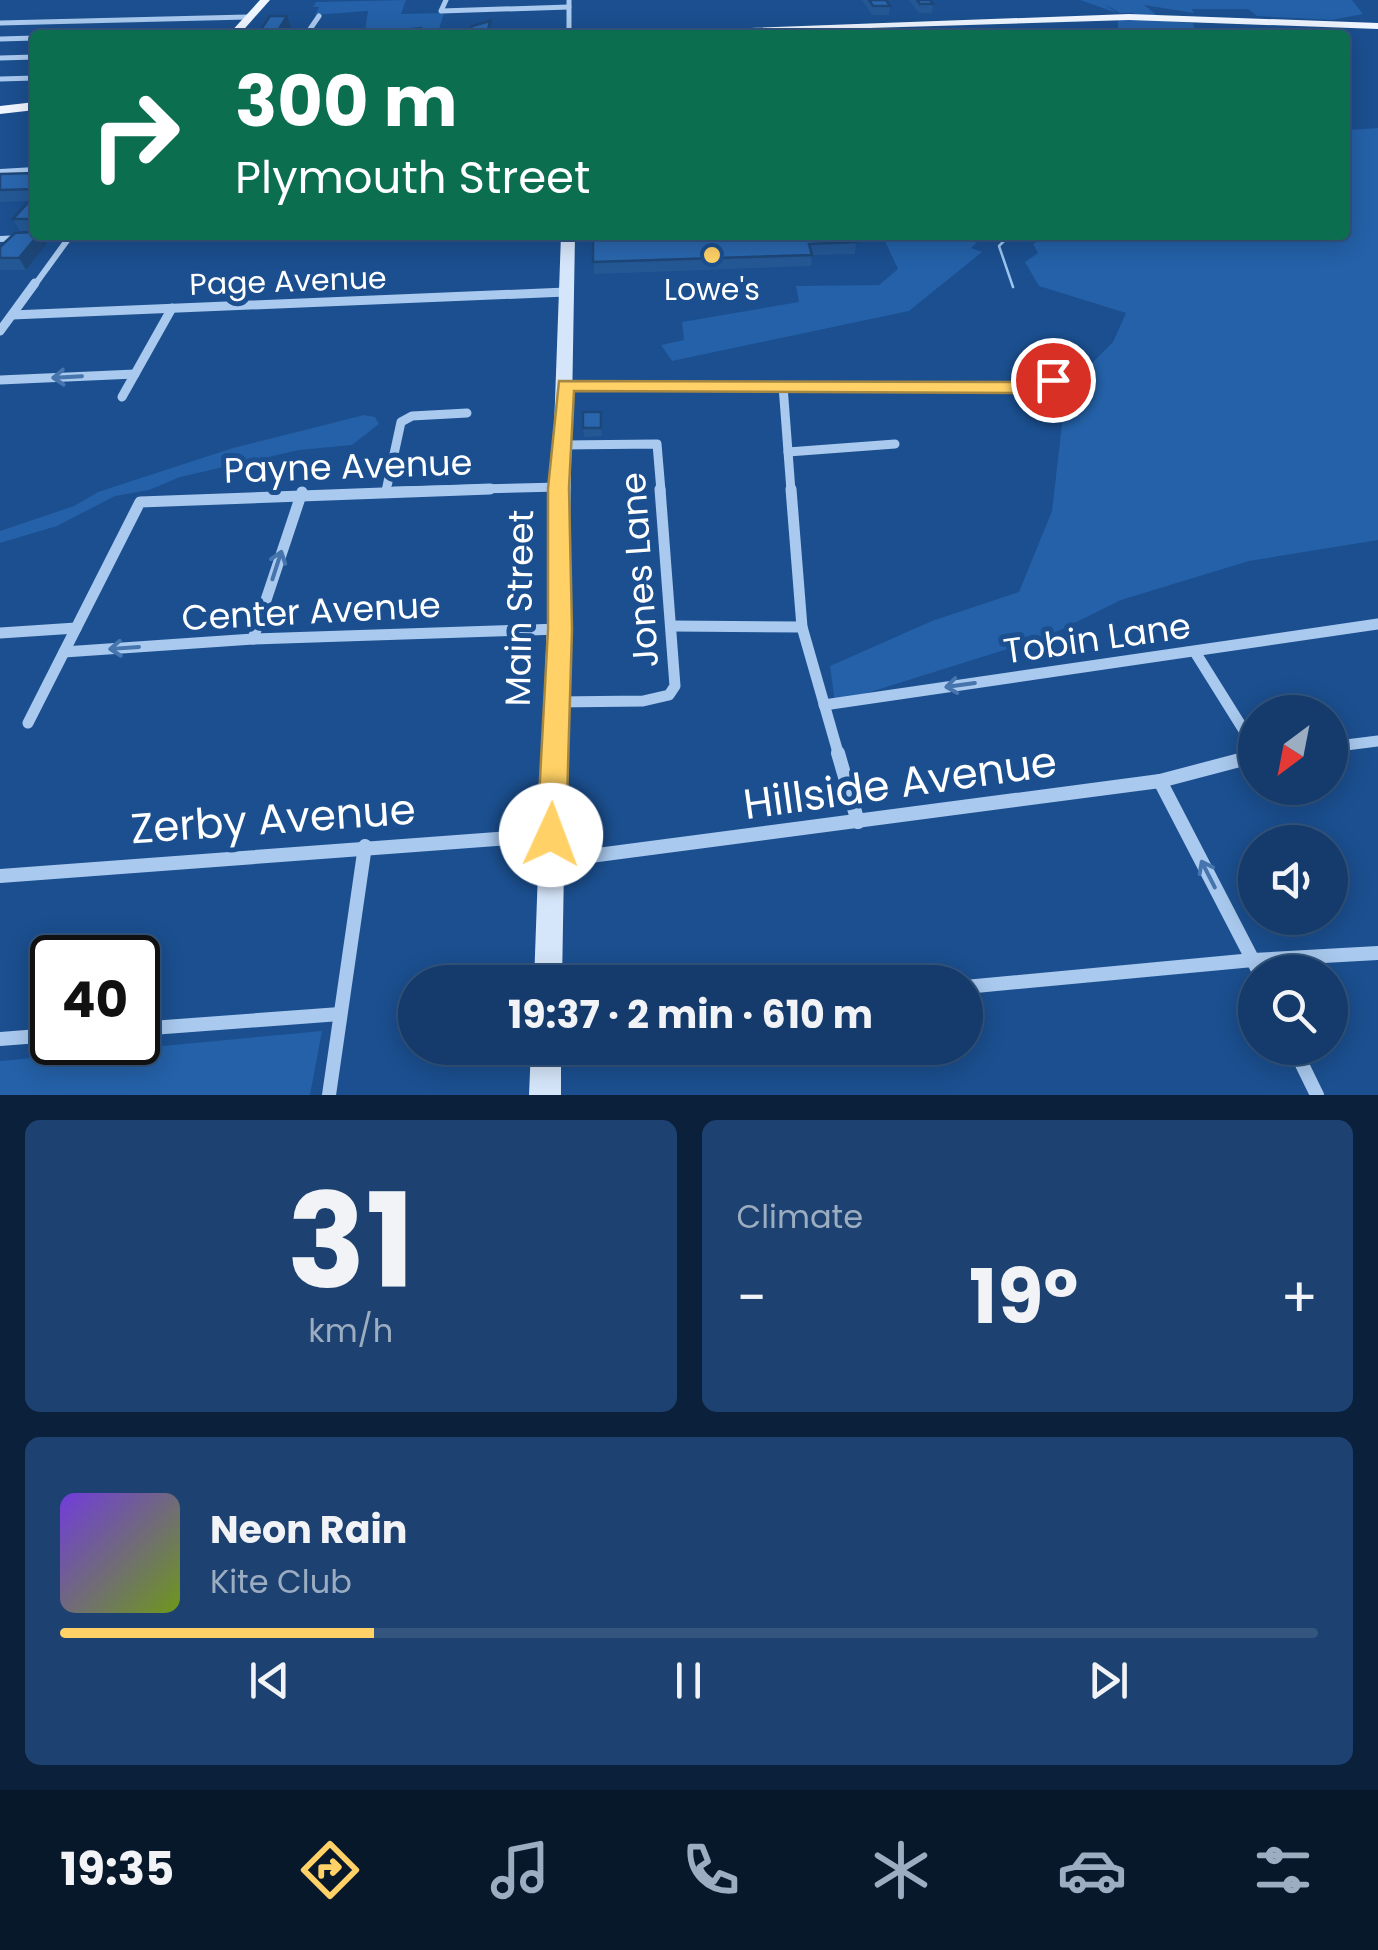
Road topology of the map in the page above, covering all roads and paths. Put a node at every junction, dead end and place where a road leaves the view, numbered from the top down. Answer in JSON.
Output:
{"nodes":[{"id":1,"x":264,"y":0,"type":"edge"},
{"id":2,"x":446,"y":0,"type":"edge"},
{"id":3,"x":569,"y":4,"type":"edge"},
{"id":4,"x":247,"y":16,"type":"junction"},
{"id":5,"x":319,"y":16,"type":"dead end"},
{"id":6,"x":0,"y":23,"type":"edge"},
{"id":7,"x":1378,"y":26,"type":"edge"},
{"id":8,"x":237,"y":30,"type":"edge"},
{"id":9,"x":309,"y":30,"type":"edge"},
{"id":10,"x":569,"y":30,"type":"edge"},
{"id":11,"x":749,"y":30,"type":"edge"},
{"id":12,"x":30,"y":38,"type":"edge"},
{"id":13,"x":0,"y":40,"type":"edge"},
{"id":14,"x":30,"y":57,"type":"edge"},
{"id":15,"x":0,"y":58,"type":"edge"},
{"id":16,"x":30,"y":71,"type":"edge"},
{"id":17,"x":21,"y":78,"type":"junction"},
{"id":18,"x":30,"y":78,"type":"edge"},
{"id":19,"x":0,"y":79,"type":"edge"},
{"id":20,"x":30,"y":107,"type":"edge"},
{"id":21,"x":0,"y":110,"type":"edge"},
{"id":22,"x":30,"y":170,"type":"edge"},
{"id":23,"x":0,"y":172,"type":"edge"},
{"id":24,"x":30,"y":237,"type":"edge"},
{"id":25,"x":0,"y":238,"type":"edge"},
{"id":26,"x":67,"y":240,"type":"edge"},
{"id":27,"x":568,"y":240,"type":"edge"},
{"id":28,"x":566,"y":292,"type":"junction"},
{"id":29,"x":172,"y":308,"type":"junction"},
{"id":30,"x":12,"y":315,"type":"junction"},
{"id":31,"x":1,"y":329,"type":"edge"},
{"id":32,"x":1069,"y":362,"type":"dead end"},
{"id":33,"x":135,"y":374,"type":"junction"},
{"id":34,"x":0,"y":380,"type":"edge"},
{"id":35,"x":565,"y":386,"type":"junction"},
{"id":36,"x":783,"y":386,"type":"junction"},
{"id":37,"x":122,"y":397,"type":"dead end"},
{"id":38,"x":468,"y":413,"type":"dead end"},
{"id":39,"x":895,"y":444,"type":"dead end"},
{"id":40,"x":562,"y":445,"type":"junction"},
{"id":41,"x":788,"y":452,"type":"junction"},
{"id":42,"x":558,"y":488,"type":"junction"},
{"id":43,"x":302,"y":492,"type":"junction"},
{"id":44,"x":386,"y":492,"type":"junction"},
{"id":45,"x":1378,"y":624,"type":"edge"},
{"id":46,"x":670,"y":626,"type":"junction"},
{"id":47,"x":76,"y":628,"type":"junction"},
{"id":48,"x":802,"y":628,"type":"junction"},
{"id":49,"x":560,"y":629,"type":"junction"},
{"id":50,"x":0,"y":632,"type":"edge"},
{"id":51,"x":253,"y":639,"type":"junction"},
{"id":52,"x":64,"y":652,"type":"junction"},
{"id":53,"x":1196,"y":652,"type":"junction"},
{"id":54,"x":556,"y":702,"type":"junction"},
{"id":55,"x":824,"y":705,"type":"junction"},
{"id":56,"x":1238,"y":720,"type":"edge"},
{"id":57,"x":28,"y":723,"type":"dead end"},
{"id":58,"x":1378,"y":742,"type":"edge"},
{"id":59,"x":1348,"y":745,"type":"edge"},
{"id":60,"x":1238,"y":760,"type":"edge"},
{"id":61,"x":1160,"y":781,"type":"junction"},
{"id":62,"x":858,"y":822,"type":"junction"},
{"id":63,"x":551,"y":835,"type":"junction"},
{"id":64,"x":365,"y":846,"type":"junction"},
{"id":65,"x":551,"y":861,"type":"junction"},
{"id":66,"x":0,"y":876,"type":"edge"},
{"id":67,"x":1378,"y":953,"type":"edge"},
{"id":68,"x":1250,"y":955,"type":"edge"},
{"id":69,"x":1348,"y":956,"type":"edge"},
{"id":70,"x":548,"y":965,"type":"edge"},
{"id":71,"x":1238,"y":967,"type":"edge"},
{"id":72,"x":983,"y":986,"type":"edge"},
{"id":73,"x":340,"y":1014,"type":"junction"},
{"id":74,"x":160,"y":1027,"type":"edge"},
{"id":75,"x":30,"y":1037,"type":"edge"},
{"id":76,"x":0,"y":1039,"type":"edge"},
{"id":77,"x":546,"y":1065,"type":"edge"},
{"id":78,"x":1302,"y":1065,"type":"edge"},
{"id":79,"x":329,"y":1095,"type":"edge"},
{"id":80,"x":545,"y":1095,"type":"edge"},
{"id":81,"x":1317,"y":1095,"type":"edge"}],
"edges":[{"from":1,"to":4,"type":"main road"},
{"from":2,"to":3,"type":"street"},
{"from":3,"to":10,"type":"street"},
{"from":4,"to":6,"type":"street"},
{"from":4,"to":8,"type":"main road"},
{"from":5,"to":9,"type":"street"},
{"from":7,"to":11,"type":"main road"},
{"from":12,"to":13,"type":"street"},
{"from":14,"to":15,"type":"street"},
{"from":16,"to":17,"type":"street"},
{"from":17,"to":18,"type":"street"},
{"from":17,"to":19,"type":"street"},
{"from":20,"to":21,"type":"main road"},
{"from":22,"to":23,"type":"street"},
{"from":24,"to":25,"type":"street"},
{"from":26,"to":30,"type":"street"},
{"from":27,"to":28,"type":"street","name":"Main Street"},
{"from":28,"to":29,"type":"street","name":"Page Avenue"},
{"from":28,"to":35,"type":"street","name":"Main Street"},
{"from":29,"to":30,"type":"street","name":"Page Avenue"},
{"from":29,"to":33,"type":"street"},
{"from":30,"to":31,"type":"street"},
{"from":32,"to":36,"type":"street"},
{"from":33,"to":34,"type":"street","one_way":true},
{"from":33,"to":37,"type":"street"},
{"from":35,"to":36,"type":"street"},
{"from":35,"to":40,"type":"street","name":"Main Street"},
{"from":36,"to":41,"type":"street"},
{"from":38,"to":44,"type":"street"},
{"from":39,"to":41,"type":"street"},
{"from":40,"to":42,"type":"street","name":"Main Street"},
{"from":40,"to":46,"type":"street","name":"Jones Lane"},
{"from":41,"to":48,"type":"street"},
{"from":42,"to":44,"type":"street","name":"Payne Avenue"},
{"from":42,"to":49,"type":"street","name":"Main Street"},
{"from":43,"to":44,"type":"street","name":"Payne Avenue"},
{"from":43,"to":47,"type":"street","name":"Payne Avenue"},
{"from":51,"to":43,"type":"street","one_way":true},
{"from":45,"to":53,"type":"street","name":"Tobin Lane"},
{"from":46,"to":48,"type":"street"},
{"from":46,"to":54,"type":"street","name":"Jones Lane"},
{"from":47,"to":50,"type":"street"},
{"from":47,"to":52,"type":"street"},
{"from":48,"to":55,"type":"street"},
{"from":49,"to":51,"type":"street","name":"Center Avenue"},
{"from":49,"to":54,"type":"street","name":"Main Street"},
{"from":51,"to":52,"type":"street","name":"Center Avenue","one_way":true},
{"from":52,"to":57,"type":"street"},
{"from":53,"to":55,"type":"street","name":"Tobin Lane","one_way":true},
{"from":53,"to":56,"type":"street"},
{"from":54,"to":63,"type":"street","name":"Main Street"},
{"from":55,"to":62,"type":"street"},
{"from":58,"to":59,"type":"street"},
{"from":60,"to":61,"type":"street","name":"Hillside Avenue"},
{"from":61,"to":62,"type":"street","name":"Hillside Avenue"},
{"from":68,"to":61,"type":"street","one_way":true},
{"from":62,"to":65,"type":"street","name":"Hillside Avenue"},
{"from":63,"to":64,"type":"street","name":"Zerby Avenue"},
{"from":63,"to":65,"type":"street","name":"Main Street"},
{"from":64,"to":66,"type":"street","name":"Zerby Avenue"},
{"from":64,"to":73,"type":"street"},
{"from":65,"to":70,"type":"street","name":"Main Street"},
{"from":67,"to":69,"type":"street"},
{"from":71,"to":72,"type":"street"},
{"from":73,"to":74,"type":"street"},
{"from":73,"to":79,"type":"street"},
{"from":75,"to":76,"type":"street"},
{"from":77,"to":80,"type":"street"},
{"from":78,"to":81,"type":"street"}]}
